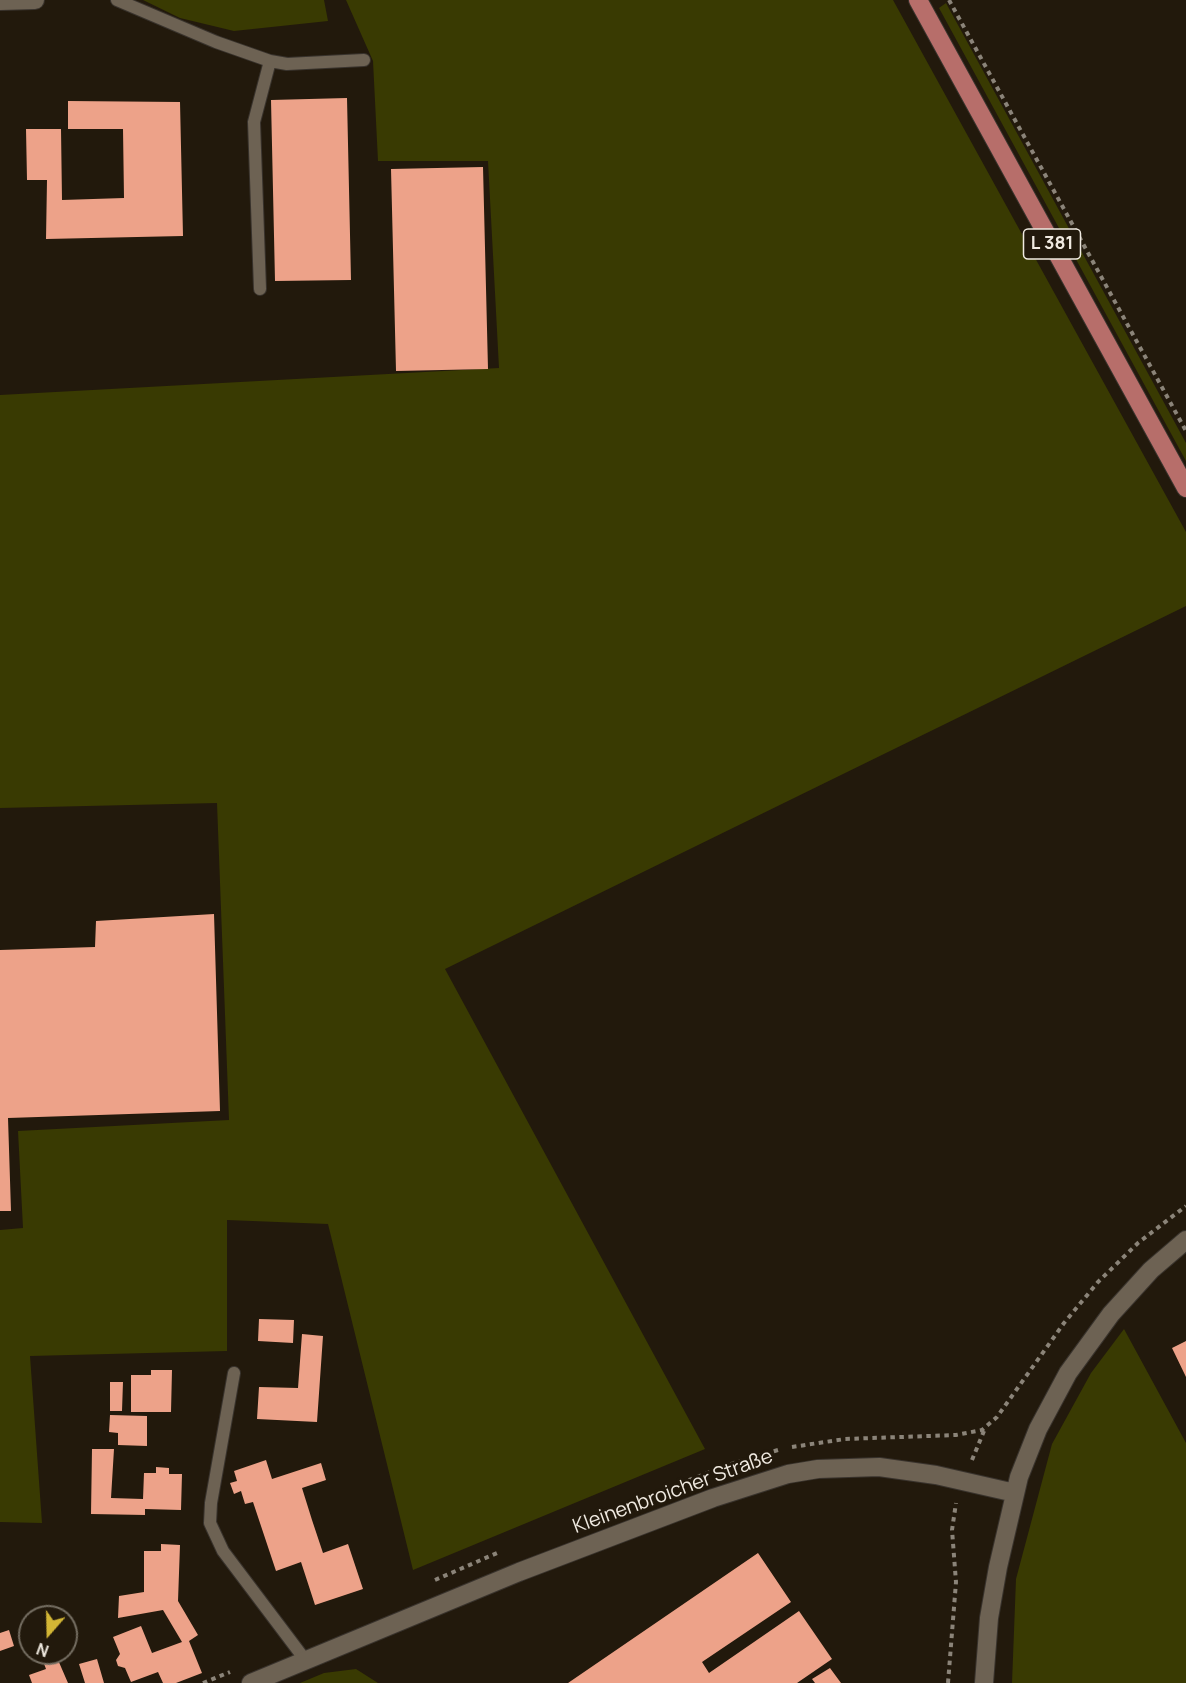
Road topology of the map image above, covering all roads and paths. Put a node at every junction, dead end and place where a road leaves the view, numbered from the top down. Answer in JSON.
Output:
{"nodes":[{"id":1,"x":35,"y":0,"type":"edge"},
{"id":2,"x":117,"y":0,"type":"edge"},
{"id":3,"x":918,"y":0,"type":"edge"},
{"id":4,"x":949,"y":0,"type":"edge"},
{"id":5,"x":0,"y":1,"type":"edge"},
{"id":6,"x":364,"y":60,"type":"dead end"},
{"id":7,"x":270,"y":61,"type":"junction"},
{"id":8,"x":260,"y":289,"type":"dead end"},
{"id":9,"x":1186,"y":431,"type":"edge"},
{"id":10,"x":1186,"y":488,"type":"edge"},
{"id":11,"x":1186,"y":1206,"type":"edge"},
{"id":12,"x":1186,"y":1240,"type":"edge"},
{"id":13,"x":234,"y":1372,"type":"dead end"},
{"id":14,"x":963,"y":1481,"type":"junction"},
{"id":15,"x":1015,"y":1493,"type":"junction"},
{"id":16,"x":306,"y":1661,"type":"junction"},
{"id":17,"x":251,"y":1683,"type":"edge"},
{"id":18,"x":948,"y":1683,"type":"edge"},
{"id":19,"x":984,"y":1683,"type":"edge"}],
"edges":[{"from":1,"to":5,"type":"street"},
{"from":2,"to":7,"type":"lane"},
{"from":3,"to":10,"type":"main road","number":"L 381"},
{"from":4,"to":9,"type":"path"},
{"from":6,"to":7,"type":"lane"},
{"from":7,"to":8,"type":"lane"},
{"from":11,"to":14,"type":"path"},
{"from":12,"to":15,"type":"street"},
{"from":13,"to":16,"type":"lane"},
{"from":14,"to":15,"type":"street","name":"Kleinenbroicher Straße"},
{"from":14,"to":16,"type":"street","name":"Kleinenbroicher Straße"},
{"from":14,"to":18,"type":"path"},
{"from":15,"to":19,"type":"street"},
{"from":16,"to":17,"type":"street","name":"Kleinenbroicher Straße"}]}
